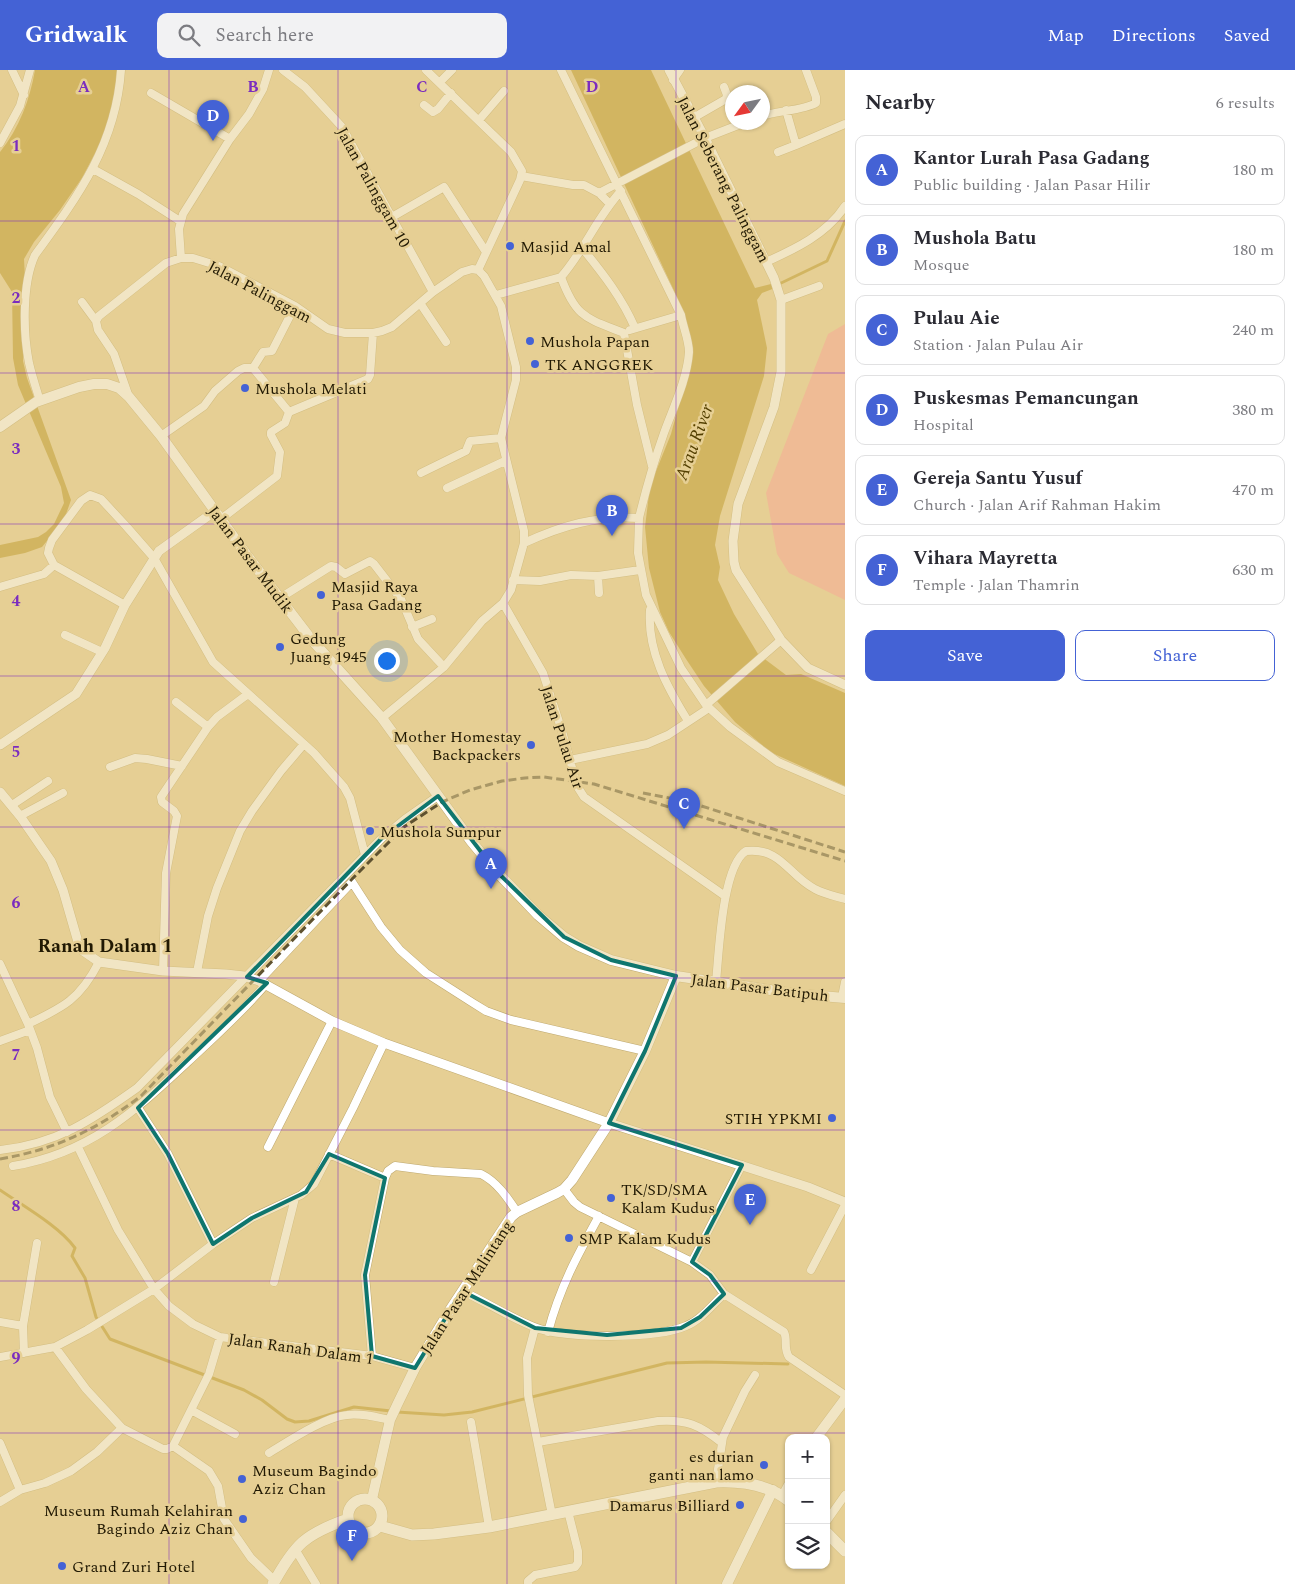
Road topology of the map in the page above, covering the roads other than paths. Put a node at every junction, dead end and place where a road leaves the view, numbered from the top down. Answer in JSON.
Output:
{"nodes":[{"id":1,"x":12,"y":70,"type":"edge"},
{"id":2,"x":30,"y":70,"type":"edge"},
{"id":3,"x":121,"y":70,"type":"edge"},
{"id":4,"x":269,"y":70,"type":"edge"},
{"id":5,"x":284,"y":70,"type":"edge"},
{"id":6,"x":426,"y":70,"type":"edge"},
{"id":7,"x":452,"y":70,"type":"edge"},
{"id":8,"x":561,"y":70,"type":"edge"},
{"id":9,"x":669,"y":70,"type":"edge"},
{"id":10,"x":680,"y":70,"type":"edge"},
{"id":11,"x":806,"y":70,"type":"edge"},
{"id":12,"x":673,"y":80,"type":"junction"},
{"id":13,"x":440,"y":82,"type":"junction"},
{"id":14,"x":724,"y":87,"type":"dead end"},
{"id":15,"x":504,"y":91,"type":"dead end"},
{"id":16,"x":151,"y":93,"type":"dead end"},
{"id":17,"x":451,"y":93,"type":"junction"},
{"id":18,"x":24,"y":95,"type":"junction"},
{"id":19,"x":424,"y":105,"type":"dead end"},
{"id":20,"x":786,"y":110,"type":"junction"},
{"id":21,"x":770,"y":114,"type":"edge"},
{"id":22,"x":693,"y":118,"type":"junction"},
{"id":23,"x":479,"y":120,"type":"junction"},
{"id":24,"x":845,"y":124,"type":"edge"},
{"id":25,"x":726,"y":130,"type":"edge"},
{"id":26,"x":230,"y":138,"type":"junction"},
{"id":27,"x":705,"y":138,"type":"junction"},
{"id":28,"x":0,"y":143,"type":"edge"},
{"id":29,"x":796,"y":145,"type":"junction"},
{"id":30,"x":778,"y":152,"type":"dead end"},
{"id":31,"x":94,"y":169,"type":"junction"},
{"id":32,"x":522,"y":176,"type":"junction"},
{"id":33,"x":618,"y":182,"type":"junction"},
{"id":34,"x":621,"y":191,"type":"junction"},
{"id":35,"x":599,"y":192,"type":"junction"},
{"id":36,"x":609,"y":204,"type":"junction"},
{"id":37,"x":845,"y":206,"type":"edge"},
{"id":38,"x":392,"y":217,"type":"junction"},
{"id":39,"x":180,"y":221,"type":"junction"},
{"id":40,"x":583,"y":249,"type":"junction"},
{"id":41,"x":486,"y":252,"type":"junction"},
{"id":42,"x":181,"y":258,"type":"junction"},
{"id":43,"x":766,"y":262,"type":"junction"},
{"id":44,"x":478,"y":270,"type":"junction"},
{"id":45,"x":561,"y":277,"type":"junction"},
{"id":46,"x":819,"y":286,"type":"dead end"},
{"id":47,"x":433,"y":292,"type":"junction"},
{"id":48,"x":496,"y":296,"type":"junction"},
{"id":49,"x":780,"y":297,"type":"junction"},
{"id":50,"x":82,"y":302,"type":"dead end"},
{"id":51,"x":420,"y":303,"type":"junction"},
{"id":52,"x":295,"y":306,"type":"junction"},
{"id":53,"x":681,"y":315,"type":"junction"},
{"id":54,"x":96,"y":321,"type":"junction"},
{"id":55,"x":635,"y":328,"type":"junction"},
{"id":56,"x":373,"y":333,"type":"junction"},
{"id":57,"x":624,"y":333,"type":"junction"},
{"id":58,"x":446,"y":342,"type":"dead end"},
{"id":59,"x":253,"y":368,"type":"junction"},
{"id":60,"x":129,"y":397,"type":"junction"},
{"id":61,"x":38,"y":401,"type":"junction"},
{"id":62,"x":289,"y":412,"type":"junction"},
{"id":63,"x":0,"y":426,"type":"edge"},
{"id":64,"x":161,"y":436,"type":"junction"},
{"id":65,"x":500,"y":438,"type":"junction"},
{"id":66,"x":505,"y":461,"type":"junction"},
{"id":67,"x":652,"y":466,"type":"junction"},
{"id":68,"x":421,"y":473,"type":"dead end"},
{"id":69,"x":446,"y":488,"type":"dead end"},
{"id":70,"x":218,"y":515,"type":"junction"},
{"id":71,"x":639,"y":518,"type":"junction"},
{"id":72,"x":524,"y":543,"type":"junction"},
{"id":73,"x":154,"y":558,"type":"junction"},
{"id":74,"x":54,"y":565,"type":"junction"},
{"id":75,"x":640,"y":570,"type":"junction"},
{"id":76,"x":598,"y":576,"type":"junction"},
{"id":77,"x":513,"y":580,"type":"junction"},
{"id":78,"x":0,"y":587,"type":"edge"},
{"id":79,"x":599,"y":594,"type":"dead end"},
{"id":80,"x":280,"y":598,"type":"junction"},
{"id":81,"x":503,"y":603,"type":"junction"},
{"id":82,"x":125,"y":605,"type":"junction"},
{"id":83,"x":650,"y":608,"type":"junction"},
{"id":84,"x":432,"y":619,"type":"dead end"},
{"id":85,"x":412,"y":627,"type":"junction"},
{"id":86,"x":65,"y":635,"type":"dead end"},
{"id":87,"x":779,"y":641,"type":"junction"},
{"id":88,"x":102,"y":652,"type":"junction"},
{"id":89,"x":444,"y":667,"type":"junction"},
{"id":90,"x":845,"y":685,"type":"edge"},
{"id":91,"x":248,"y":694,"type":"junction"},
{"id":92,"x":176,"y":702,"type":"dead end"},
{"id":93,"x":709,"y":704,"type":"junction"},
{"id":94,"x":382,"y":718,"type":"junction"},
{"id":95,"x":688,"y":721,"type":"junction"},
{"id":96,"x":208,"y":727,"type":"junction"},
{"id":97,"x":304,"y":744,"type":"junction"},
{"id":98,"x":0,"y":745,"type":"edge"},
{"id":99,"x":570,"y":760,"type":"junction"},
{"id":100,"x":182,"y":766,"type":"junction"},
{"id":101,"x":110,"y":767,"type":"dead end"},
{"id":102,"x":48,"y":781,"type":"dead end"},
{"id":103,"x":845,"y":791,"type":"edge"},
{"id":104,"x":0,"y":792,"type":"edge"},
{"id":105,"x":63,"y":793,"type":"dead end"},
{"id":106,"x":438,"y":796,"type":"junction"},
{"id":107,"x":12,"y":805,"type":"junction"},
{"id":108,"x":20,"y":816,"type":"junction"},
{"id":109,"x":365,"y":855,"type":"junction"},
{"id":110,"x":726,"y":896,"type":"junction"},
{"id":111,"x":845,"y":899,"type":"edge"},
{"id":112,"x":99,"y":962,"type":"junction"},
{"id":113,"x":0,"y":964,"type":"edge"},
{"id":114,"x":163,"y":971,"type":"junction"},
{"id":115,"x":197,"y":972,"type":"junction"},
{"id":116,"x":676,"y":976,"type":"junction"},
{"id":117,"x":247,"y":977,"type":"junction"},
{"id":118,"x":263,"y":982,"type":"junction"},
{"id":119,"x":716,"y":982,"type":"junction"},
{"id":120,"x":845,"y":982,"type":"edge"},
{"id":121,"x":844,"y":997,"type":"edge"},
{"id":122,"x":332,"y":1021,"type":"junction"},
{"id":123,"x":29,"y":1027,"type":"junction"},
{"id":124,"x":0,"y":1040,"type":"edge"},
{"id":125,"x":384,"y":1043,"type":"junction"},
{"id":126,"x":645,"y":1052,"type":"junction"},
{"id":127,"x":138,"y":1108,"type":"junction"},
{"id":128,"x":610,"y":1123,"type":"junction"},
{"id":129,"x":67,"y":1132,"type":"junction"},
{"id":130,"x":78,"y":1147,"type":"junction"},
{"id":131,"x":268,"y":1147,"type":"dead end"},
{"id":132,"x":0,"y":1150,"type":"edge"},
{"id":133,"x":329,"y":1154,"type":"junction"},
{"id":134,"x":742,"y":1165,"type":"junction"},
{"id":135,"x":13,"y":1166,"type":"dead end"},
{"id":136,"x":385,"y":1178,"type":"junction"},
{"id":137,"x":564,"y":1189,"type":"junction"},
{"id":138,"x":295,"y":1198,"type":"junction"},
{"id":139,"x":845,"y":1204,"type":"edge"},
{"id":140,"x":517,"y":1212,"type":"junction"},
{"id":141,"x":599,"y":1216,"type":"junction"},
{"id":142,"x":37,"y":1243,"type":"dead end"},
{"id":143,"x":213,"y":1244,"type":"junction"},
{"id":144,"x":692,"y":1262,"type":"junction"},
{"id":145,"x":811,"y":1270,"type":"dead end"},
{"id":146,"x":274,"y":1282,"type":"dead end"},
{"id":147,"x":154,"y":1289,"type":"junction"},
{"id":148,"x":462,"y":1291,"type":"junction"},
{"id":149,"x":724,"y":1294,"type":"junction"},
{"id":150,"x":0,"y":1322,"type":"edge"},
{"id":151,"x":23,"y":1326,"type":"junction"},
{"id":152,"x":535,"y":1328,"type":"junction"},
{"id":153,"x":548,"y":1332,"type":"junction"},
{"id":154,"x":220,"y":1337,"type":"junction"},
{"id":155,"x":55,"y":1347,"type":"junction"},
{"id":156,"x":24,"y":1353,"type":"junction"},
{"id":157,"x":372,"y":1356,"type":"junction"},
{"id":158,"x":0,"y":1357,"type":"edge"},
{"id":159,"x":415,"y":1368,"type":"junction"},
{"id":160,"x":755,"y":1375,"type":"dead end"},
{"id":161,"x":845,"y":1395,"type":"edge"},
{"id":162,"x":845,"y":1399,"type":"edge"},
{"id":163,"x":192,"y":1410,"type":"junction"},
{"id":164,"x":391,"y":1418,"type":"junction"},
{"id":165,"x":470,"y":1422,"type":"dead end"},
{"id":166,"x":122,"y":1428,"type":"junction"},
{"id":167,"x":235,"y":1434,"type":"dead end"},
{"id":168,"x":819,"y":1434,"type":"edge"},
{"id":169,"x":538,"y":1442,"type":"junction"},
{"id":170,"x":0,"y":1443,"type":"edge"},
{"id":171,"x":722,"y":1443,"type":"junction"},
{"id":172,"x":173,"y":1446,"type":"junction"},
{"id":173,"x":269,"y":1453,"type":"dead end"},
{"id":174,"x":716,"y":1482,"type":"junction"},
{"id":175,"x":20,"y":1490,"type":"junction"},
{"id":176,"x":772,"y":1490,"type":"junction"},
{"id":177,"x":845,"y":1495,"type":"edge"},
{"id":178,"x":785,"y":1498,"type":"edge"},
{"id":179,"x":372,"y":1499,"type":"junction"},
{"id":180,"x":0,"y":1502,"type":"edge"},
{"id":181,"x":568,"y":1511,"type":"junction"},
{"id":182,"x":552,"y":1515,"type":"junction"},
{"id":183,"x":830,"y":1516,"type":"edge"},
{"id":184,"x":348,"y":1519,"type":"junction"},
{"id":185,"x":380,"y":1526,"type":"junction"},
{"id":186,"x":488,"y":1527,"type":"junction"},
{"id":187,"x":830,"y":1536,"type":"edge"},
{"id":188,"x":295,"y":1549,"type":"junction"},
{"id":189,"x":845,"y":1551,"type":"edge"},
{"id":190,"x":274,"y":1582,"type":"edge"},
{"id":191,"x":316,"y":1584,"type":"edge"},
{"id":192,"x":528,"y":1584,"type":"edge"},
{"id":193,"x":727,"y":1584,"type":"edge"}],
"edges":[{"from":1,"to":18,"type":"street"},
{"from":2,"to":18,"type":"street"},
{"from":3,"to":31,"type":"street"},
{"from":4,"to":26,"type":"street"},
{"from":5,"to":38,"type":"street","name":"Jalan Palinggam 10"},
{"from":6,"to":13,"type":"street"},
{"from":7,"to":13,"type":"street"},
{"from":8,"to":33,"type":"street"},
{"from":9,"to":12,"type":"street","name":"Jalan Seberang Palinggam"},
{"from":10,"to":12,"type":"street","name":"Jalan Seberang Palinggam"},
{"from":11,"to":20,"type":"street"},
{"from":12,"to":22,"type":"street","name":"Jalan Seberang Palinggam"},
{"from":13,"to":17,"type":"street"},
{"from":14,"to":22,"type":"street"},
{"from":15,"to":23,"type":"street"},
{"from":16,"to":26,"type":"street"},
{"from":17,"to":19,"type":"street"},
{"from":17,"to":23,"type":"street"},
{"from":18,"to":28,"type":"street"},
{"from":20,"to":21,"type":"street"},
{"from":20,"to":29,"type":"street"},
{"from":22,"to":27,"type":"street","name":"Jalan Seberang Palinggam"},
{"from":23,"to":32,"type":"street"},
{"from":24,"to":29,"type":"street"},
{"from":25,"to":27,"type":"street"},
{"from":26,"to":39,"type":"street"},
{"from":27,"to":33,"type":"street"},
{"from":27,"to":43,"type":"street","name":"Jalan Seberang Palinggam"},
{"from":29,"to":30,"type":"street"},
{"from":31,"to":39,"type":"street"},
{"from":31,"to":61,"type":"street"},
{"from":32,"to":35,"type":"street"},
{"from":32,"to":41,"type":"street"},
{"from":33,"to":34,"type":"street"},
{"from":33,"to":35,"type":"street"},
{"from":34,"to":36,"type":"street"},
{"from":34,"to":53,"type":"street"},
{"from":35,"to":36,"type":"street"},
{"from":36,"to":40,"type":"street"},
{"from":37,"to":43,"type":"street"},
{"from":38,"to":41,"type":"street"},
{"from":38,"to":47,"type":"street","name":"Jalan Palinggam 10"},
{"from":39,"to":42,"type":"street"},
{"from":40,"to":45,"type":"street"},
{"from":40,"to":55,"type":"street"},
{"from":41,"to":44,"type":"street"},
{"from":42,"to":52,"type":"street","name":"Jalan Palinggam"},
{"from":42,"to":54,"type":"street"},
{"from":43,"to":49,"type":"street","name":"Jalan Seberang Palinggam"},
{"from":44,"to":47,"type":"street","name":"Jalan Palinggam"},
{"from":44,"to":48,"type":"street"},
{"from":45,"to":48,"type":"street"},
{"from":45,"to":57,"type":"street"},
{"from":46,"to":49,"type":"street"},
{"from":47,"to":51,"type":"street","name":"Jalan Palinggam"},
{"from":48,"to":65,"type":"street"},
{"from":49,"to":87,"type":"street","name":"Jalan Seberang Palinggam"},
{"from":50,"to":54,"type":"street"},
{"from":51,"to":56,"type":"street","name":"Jalan Palinggam"},
{"from":51,"to":58,"type":"street"},
{"from":52,"to":56,"type":"street","name":"Jalan Palinggam"},
{"from":52,"to":59,"type":"street"},
{"from":53,"to":55,"type":"street"},
{"from":53,"to":67,"type":"street"},
{"from":54,"to":60,"type":"street"},
{"from":55,"to":57,"type":"street"},
{"from":56,"to":62,"type":"street"},
{"from":57,"to":67,"type":"street"},
{"from":59,"to":62,"type":"street"},
{"from":59,"to":64,"type":"street"},
{"from":60,"to":61,"type":"main road","name":"Jalan Pasar Mudik"},
{"from":60,"to":64,"type":"main road","name":"Jalan Pasar Mudik"},
{"from":61,"to":63,"type":"main road","name":"Jalan Pasar Mudik"},
{"from":62,"to":70,"type":"street"},
{"from":64,"to":70,"type":"main road","name":"Jalan Pasar Mudik"},
{"from":65,"to":66,"type":"street"},
{"from":65,"to":68,"type":"street"},
{"from":66,"to":69,"type":"street"},
{"from":66,"to":72,"type":"street"},
{"from":67,"to":71,"type":"street"},
{"from":70,"to":73,"type":"street"},
{"from":70,"to":80,"type":"main road","name":"Jalan Pasar Mudik"},
{"from":71,"to":72,"type":"street"},
{"from":71,"to":75,"type":"street"},
{"from":72,"to":77,"type":"street"},
{"from":73,"to":74,"type":"street"},
{"from":73,"to":82,"type":"street"},
{"from":73,"to":91,"type":"street"},
{"from":74,"to":78,"type":"street"},
{"from":74,"to":82,"type":"street"},
{"from":75,"to":76,"type":"street"},
{"from":75,"to":83,"type":"street"},
{"from":76,"to":77,"type":"street"},
{"from":76,"to":79,"type":"street"},
{"from":77,"to":81,"type":"street"},
{"from":80,"to":85,"type":"street"},
{"from":80,"to":94,"type":"main road","name":"Jalan Pasar Mudik"},
{"from":81,"to":89,"type":"street"},
{"from":81,"to":99,"type":"street","name":"Jalan Pulau Air"},
{"from":82,"to":88,"type":"street"},
{"from":83,"to":93,"type":"street"},
{"from":83,"to":95,"type":"street"},
{"from":84,"to":85,"type":"street"},
{"from":85,"to":89,"type":"street"},
{"from":86,"to":88,"type":"street"},
{"from":87,"to":90,"type":"street","name":"Jalan Seberang Palinggam"},
{"from":87,"to":93,"type":"street"},
{"from":88,"to":98,"type":"street"},
{"from":89,"to":94,"type":"street"},
{"from":91,"to":96,"type":"street"},
{"from":91,"to":97,"type":"street"},
{"from":92,"to":96,"type":"street"},
{"from":93,"to":95,"type":"street"},
{"from":93,"to":103,"type":"street"},
{"from":94,"to":106,"type":"main road","name":"Jalan Pasar Mudik"},
{"from":95,"to":99,"type":"street"},
{"from":96,"to":100,"type":"street"},
{"from":97,"to":109,"type":"street"},
{"from":97,"to":115,"type":"street"},
{"from":99,"to":110,"type":"street","name":"Jalan Pulau Air"},
{"from":100,"to":101,"type":"street"},
{"from":100,"to":114,"type":"street"},
{"from":102,"to":107,"type":"street"},
{"from":104,"to":107,"type":"street"},
{"from":105,"to":108,"type":"street"},
{"from":106,"to":109,"type":"street"},
{"from":106,"to":116,"type":"main road","name":"Jalan Pasar Batipuh"},
{"from":107,"to":108,"type":"street"},
{"from":108,"to":112,"type":"street"},
{"from":109,"to":117,"type":"street"},
{"from":110,"to":111,"type":"street"},
{"from":110,"to":119,"type":"street"},
{"from":112,"to":114,"type":"street"},
{"from":112,"to":123,"type":"street"},
{"from":113,"to":123,"type":"street"},
{"from":114,"to":115,"type":"street"},
{"from":115,"to":117,"type":"street"},
{"from":116,"to":119,"type":"main road","name":"Jalan Pasar Batipuh"},
{"from":116,"to":126,"type":"main road","name":"Jalan Pasar Malintang"},
{"from":117,"to":118,"type":"street"},
{"from":117,"to":129,"type":"street"},
{"from":118,"to":122,"type":"street"},
{"from":118,"to":126,"type":"street"},
{"from":118,"to":127,"type":"street"},
{"from":119,"to":121,"type":"main road","name":"Jalan Pasar Batipuh"},
{"from":120,"to":121,"type":"street"},
{"from":122,"to":125,"type":"street"},
{"from":122,"to":131,"type":"street"},
{"from":123,"to":124,"type":"street"},
{"from":123,"to":129,"type":"street"},
{"from":125,"to":128,"type":"street"},
{"from":125,"to":133,"type":"street"},
{"from":126,"to":128,"type":"main road","name":"Jalan Pasar Malintang"},
{"from":127,"to":130,"type":"street"},
{"from":127,"to":143,"type":"street"},
{"from":128,"to":134,"type":"street"},
{"from":128,"to":137,"type":"main road","name":"Jalan Pasar Malintang"},
{"from":129,"to":132,"type":"street"},
{"from":130,"to":135,"type":"street"},
{"from":130,"to":147,"type":"street","name":"Jalan Ranah Dalam 1"},
{"from":133,"to":136,"type":"street"},
{"from":133,"to":138,"type":"street"},
{"from":134,"to":139,"type":"street"},
{"from":134,"to":144,"type":"street"},
{"from":136,"to":140,"type":"street"},
{"from":136,"to":157,"type":"street"},
{"from":137,"to":140,"type":"main road","name":"Jalan Pasar Malintang"},
{"from":137,"to":141,"type":"street"},
{"from":138,"to":143,"type":"street"},
{"from":138,"to":146,"type":"street"},
{"from":139,"to":145,"type":"street"},
{"from":140,"to":148,"type":"main road","name":"Jalan Pasar Malintang"},
{"from":141,"to":144,"type":"street"},
{"from":141,"to":153,"type":"street"},
{"from":142,"to":151,"type":"street"},
{"from":143,"to":147,"type":"street"},
{"from":144,"to":149,"type":"street"},
{"from":147,"to":154,"type":"street","name":"Jalan Ranah Dalam 1"},
{"from":147,"to":155,"type":"street"},
{"from":148,"to":152,"type":"street"},
{"from":148,"to":159,"type":"main road","name":"Jalan Pasar Malintang"},
{"from":149,"to":153,"type":"street"},
{"from":149,"to":161,"type":"street"},
{"from":150,"to":151,"type":"street"},
{"from":151,"to":156,"type":"street"},
{"from":152,"to":153,"type":"street"},
{"from":152,"to":169,"type":"street"},
{"from":154,"to":157,"type":"street","name":"Jalan Ranah Dalam 1"},
{"from":154,"to":163,"type":"street"},
{"from":155,"to":156,"type":"street"},
{"from":155,"to":166,"type":"street"},
{"from":156,"to":158,"type":"street"},
{"from":157,"to":159,"type":"street","name":"Jalan Ranah Dalam 1"},
{"from":159,"to":164,"type":"main road","name":"Jalan Pasar Malintang"},
{"from":160,"to":171,"type":"street"},
{"from":162,"to":168,"type":"main road"},
{"from":163,"to":167,"type":"street"},
{"from":163,"to":172,"type":"street"},
{"from":164,"to":173,"type":"street"},
{"from":164,"to":179,"type":"main road","name":"Jalan Pasar Malintang"},
{"from":165,"to":186,"type":"street"},
{"from":166,"to":172,"type":"street"},
{"from":166,"to":175,"type":"street"},
{"from":169,"to":171,"type":"street"},
{"from":169,"to":182,"type":"street"},
{"from":170,"to":175,"type":"street"},
{"from":171,"to":174,"type":"street"},
{"from":172,"to":190,"type":"street"},
{"from":174,"to":176,"type":"main road"},
{"from":174,"to":181,"type":"main road"},
{"from":175,"to":180,"type":"street"},
{"from":176,"to":178,"type":"main road"},
{"from":176,"to":193,"type":"main road"},
{"from":177,"to":183,"type":"street"},
{"from":179,"to":184,"type":"main road"},
{"from":179,"to":185,"type":"main road"},
{"from":181,"to":182,"type":"main road"},
{"from":181,"to":192,"type":"street"},
{"from":182,"to":186,"type":"main road"},
{"from":184,"to":185,"type":"main road"},
{"from":184,"to":188,"type":"main road"},
{"from":185,"to":186,"type":"main road"},
{"from":187,"to":189,"type":"main road"},
{"from":188,"to":190,"type":"main road"},
{"from":188,"to":191,"type":"street"}]}
